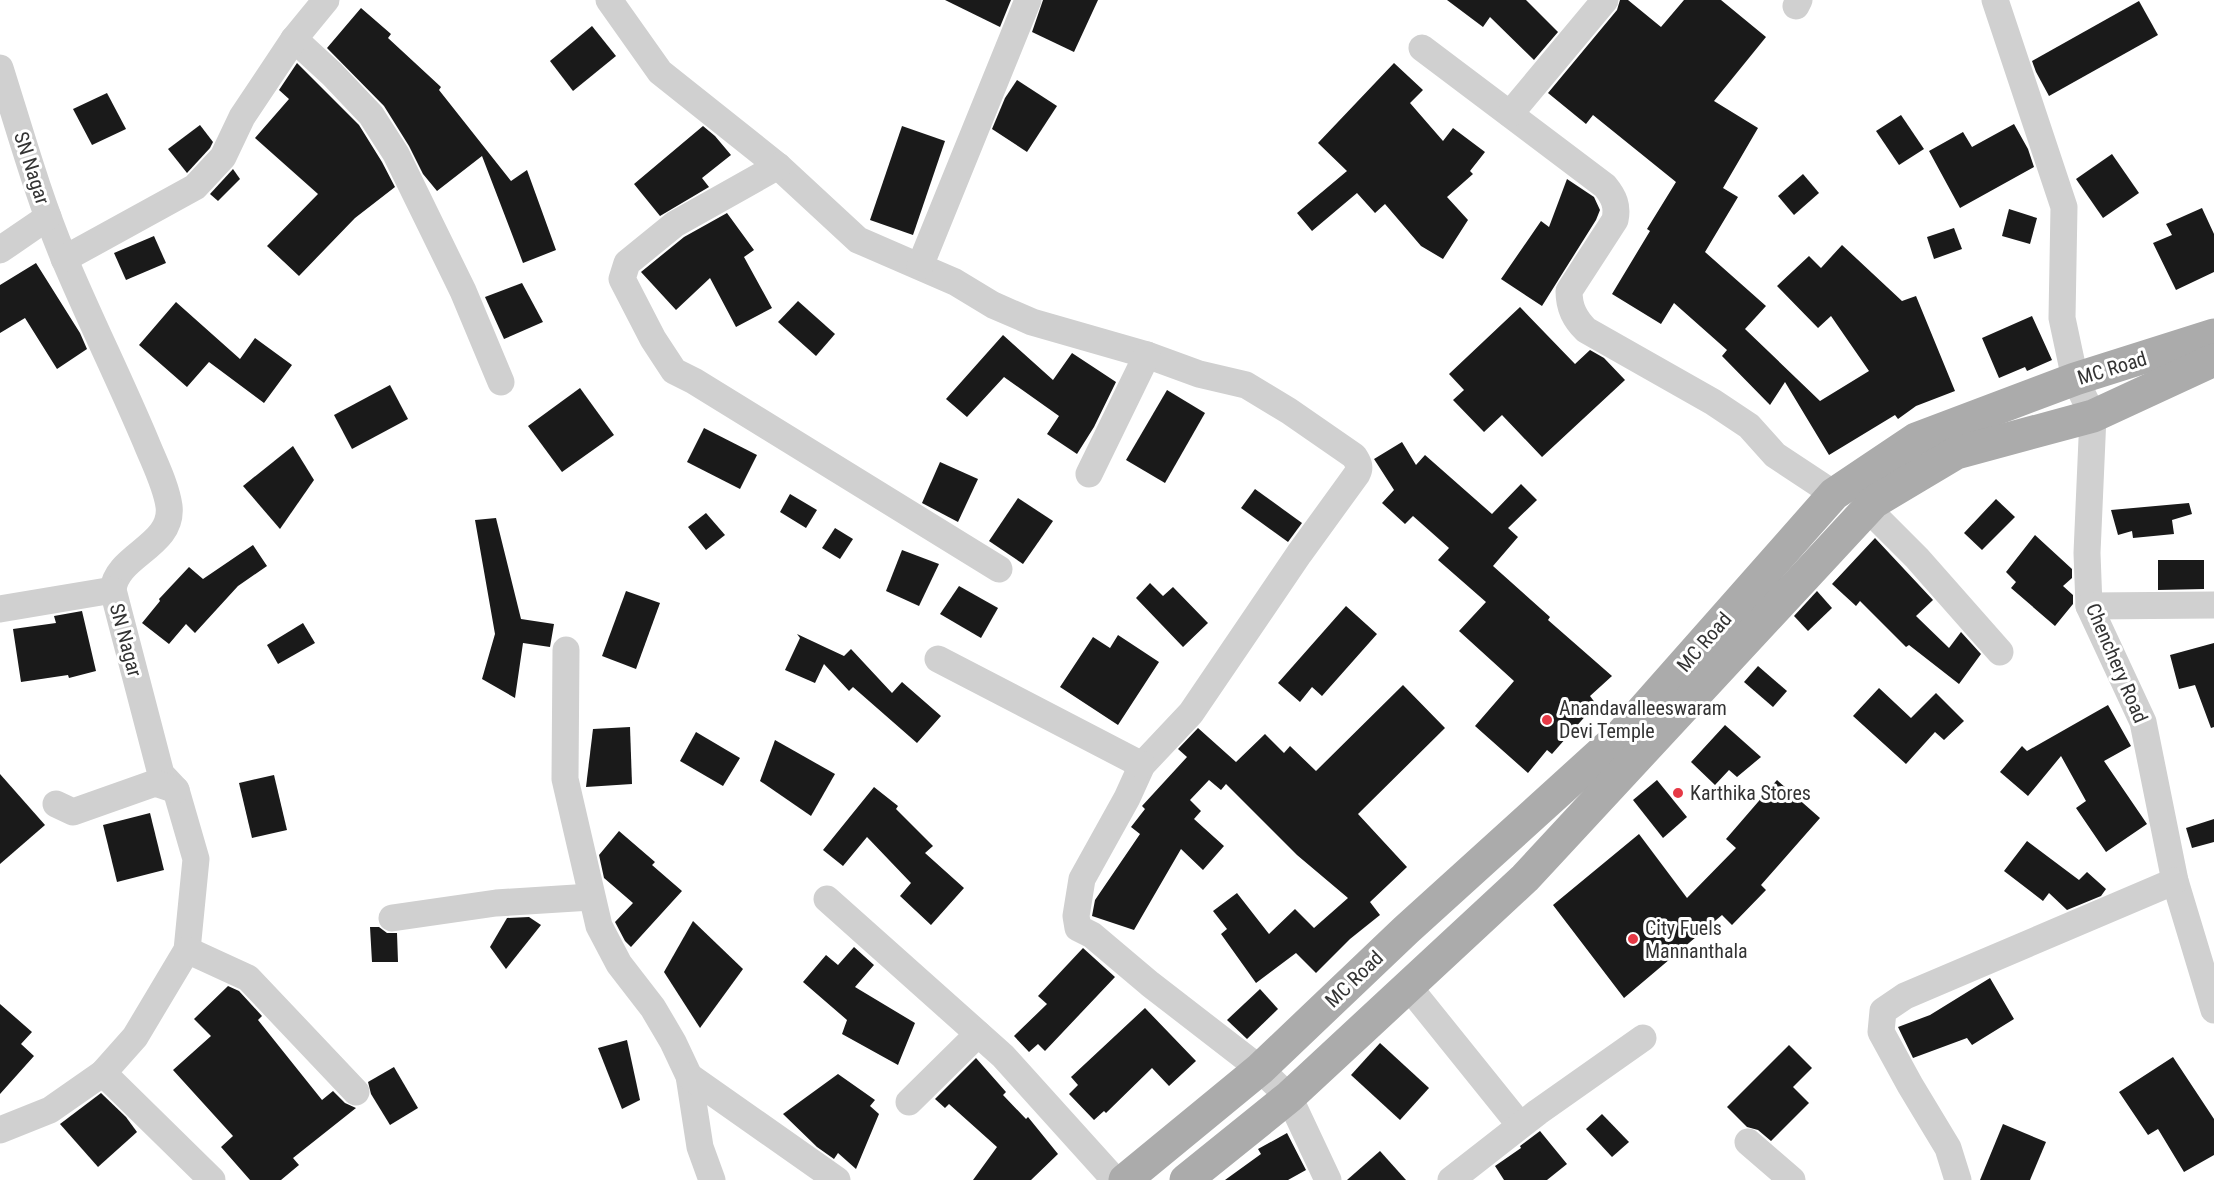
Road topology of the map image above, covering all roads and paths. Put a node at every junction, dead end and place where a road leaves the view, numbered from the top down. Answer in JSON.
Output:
{"nodes":[{"id":1,"x":326,"y":0,"type":"edge"},
{"id":2,"x":609,"y":0,"type":"edge"},
{"id":3,"x":1028,"y":0,"type":"edge"},
{"id":4,"x":1605,"y":0,"type":"edge"},
{"id":5,"x":1995,"y":0,"type":"edge"},
{"id":6,"x":294,"y":39,"type":"junction"},
{"id":7,"x":1422,"y":48,"type":"dead end"},
{"id":8,"x":0,"y":68,"type":"edge"},
{"id":9,"x":1510,"y":114,"type":"junction"},
{"id":10,"x":778,"y":166,"type":"junction"},
{"id":11,"x":48,"y":217,"type":"junction"},
{"id":12,"x":0,"y":250,"type":"edge"},
{"id":13,"x":64,"y":259,"type":"junction"},
{"id":14,"x":920,"y":266,"type":"junction"},
{"id":15,"x":2214,"y":335,"type":"edge"},
{"id":16,"x":1147,"y":355,"type":"junction"},
{"id":17,"x":2214,"y":360,"type":"edge"},
{"id":18,"x":2075,"y":379,"type":"junction"},
{"id":19,"x":501,"y":382,"type":"dead end"},
{"id":20,"x":2093,"y":416,"type":"junction"},
{"id":21,"x":1089,"y":474,"type":"dead end"},
{"id":22,"x":1834,"y":494,"type":"junction"},
{"id":23,"x":1868,"y":508,"type":"junction"},
{"id":24,"x":999,"y":569,"type":"dead end"},
{"id":25,"x":113,"y":590,"type":"junction"},
{"id":26,"x":2214,"y":605,"type":"edge"},
{"id":27,"x":2089,"y":606,"type":"junction"},
{"id":28,"x":0,"y":609,"type":"edge"},
{"id":29,"x":566,"y":650,"type":"dead end"},
{"id":30,"x":2000,"y":652,"type":"dead end"},
{"id":31,"x":938,"y":659,"type":"dead end"},
{"id":32,"x":1142,"y":765,"type":"junction"},
{"id":33,"x":176,"y":790,"type":"junction"},
{"id":34,"x":56,"y":804,"type":"dead end"},
{"id":35,"x":2175,"y":881,"type":"junction"},
{"id":36,"x":591,"y":897,"type":"junction"},
{"id":37,"x":827,"y":900,"type":"dead end"},
{"id":38,"x":392,"y":918,"type":"dead end"},
{"id":39,"x":188,"y":950,"type":"junction"},
{"id":40,"x":1408,"y":986,"type":"junction"},
{"id":41,"x":2214,"y":1010,"type":"edge"},
{"id":42,"x":978,"y":1034,"type":"junction"},
{"id":43,"x":1643,"y":1038,"type":"dead end"},
{"id":44,"x":1260,"y":1069,"type":"junction"},
{"id":45,"x":103,"y":1073,"type":"junction"},
{"id":46,"x":688,"y":1076,"type":"junction"},
{"id":47,"x":356,"y":1092,"type":"dead end"},
{"id":48,"x":1289,"y":1097,"type":"junction"},
{"id":49,"x":909,"y":1102,"type":"dead end"},
{"id":50,"x":1520,"y":1125,"type":"junction"},
{"id":51,"x":0,"y":1130,"type":"edge"},
{"id":52,"x":1748,"y":1142,"type":"dead end"},
{"id":53,"x":212,"y":1180,"type":"edge"},
{"id":54,"x":712,"y":1180,"type":"edge"},
{"id":55,"x":837,"y":1180,"type":"edge"},
{"id":56,"x":1115,"y":1180,"type":"edge"},
{"id":57,"x":1125,"y":1180,"type":"edge"},
{"id":58,"x":1186,"y":1180,"type":"edge"},
{"id":59,"x":1328,"y":1180,"type":"edge"},
{"id":60,"x":1451,"y":1180,"type":"edge"},
{"id":61,"x":1792,"y":1180,"type":"edge"},
{"id":62,"x":1958,"y":1180,"type":"edge"}],
"edges":[{"from":1,"to":6,"type":"street"},
{"from":2,"to":10,"type":"street"},
{"from":3,"to":14,"type":"street"},
{"from":4,"to":9,"type":"street"},
{"from":5,"to":18,"type":"street"},
{"from":6,"to":13,"type":"street"},
{"from":6,"to":19,"type":"street"},
{"from":7,"to":9,"type":"street"},
{"from":8,"to":11,"type":"street","name":"SN Nagar"},
{"from":9,"to":22,"type":"street"},
{"from":10,"to":14,"type":"street"},
{"from":10,"to":24,"type":"street"},
{"from":11,"to":12,"type":"street"},
{"from":11,"to":13,"type":"street","name":"SN Nagar"},
{"from":13,"to":25,"type":"street","name":"SN Nagar"},
{"from":14,"to":16,"type":"street"},
{"from":15,"to":18,"type":"main road","name":"MC Road"},
{"from":16,"to":21,"type":"street"},
{"from":16,"to":32,"type":"street"},
{"from":17,"to":20,"type":"main road","name":"MC Road"},
{"from":18,"to":20,"type":"street"},
{"from":18,"to":22,"type":"main road","name":"MC Road"},
{"from":20,"to":23,"type":"main road","name":"MC Road"},
{"from":20,"to":27,"type":"street","name":"Chenchery Road"},
{"from":22,"to":44,"type":"main road","name":"MC Road"},
{"from":23,"to":30,"type":"street"},
{"from":23,"to":40,"type":"main road","name":"MC Road"},
{"from":25,"to":28,"type":"street"},
{"from":25,"to":33,"type":"street","name":"SN Nagar"},
{"from":26,"to":27,"type":"street"},
{"from":27,"to":35,"type":"street","name":"Chenchery Road"},
{"from":29,"to":36,"type":"street"},
{"from":31,"to":32,"type":"street"},
{"from":32,"to":44,"type":"street"},
{"from":33,"to":34,"type":"street"},
{"from":33,"to":39,"type":"street","name":"SN Nagar"},
{"from":35,"to":41,"type":"street","name":"Chenchery Road"},
{"from":35,"to":62,"type":"street"},
{"from":36,"to":38,"type":"street"},
{"from":36,"to":46,"type":"street"},
{"from":37,"to":42,"type":"street"},
{"from":39,"to":45,"type":"street","name":"SN Nagar"},
{"from":39,"to":47,"type":"street"},
{"from":40,"to":48,"type":"main road","name":"MC Road"},
{"from":40,"to":50,"type":"street"},
{"from":42,"to":49,"type":"street"},
{"from":42,"to":56,"type":"street"},
{"from":43,"to":50,"type":"street"},
{"from":44,"to":48,"type":"street"},
{"from":44,"to":57,"type":"main road","name":"MC Road"},
{"from":45,"to":51,"type":"street","name":"SN Nagar"},
{"from":45,"to":53,"type":"street"},
{"from":46,"to":54,"type":"street"},
{"from":46,"to":55,"type":"street"},
{"from":48,"to":58,"type":"main road","name":"MC Road"},
{"from":48,"to":59,"type":"street"},
{"from":50,"to":60,"type":"street"},
{"from":52,"to":61,"type":"street"}]}
